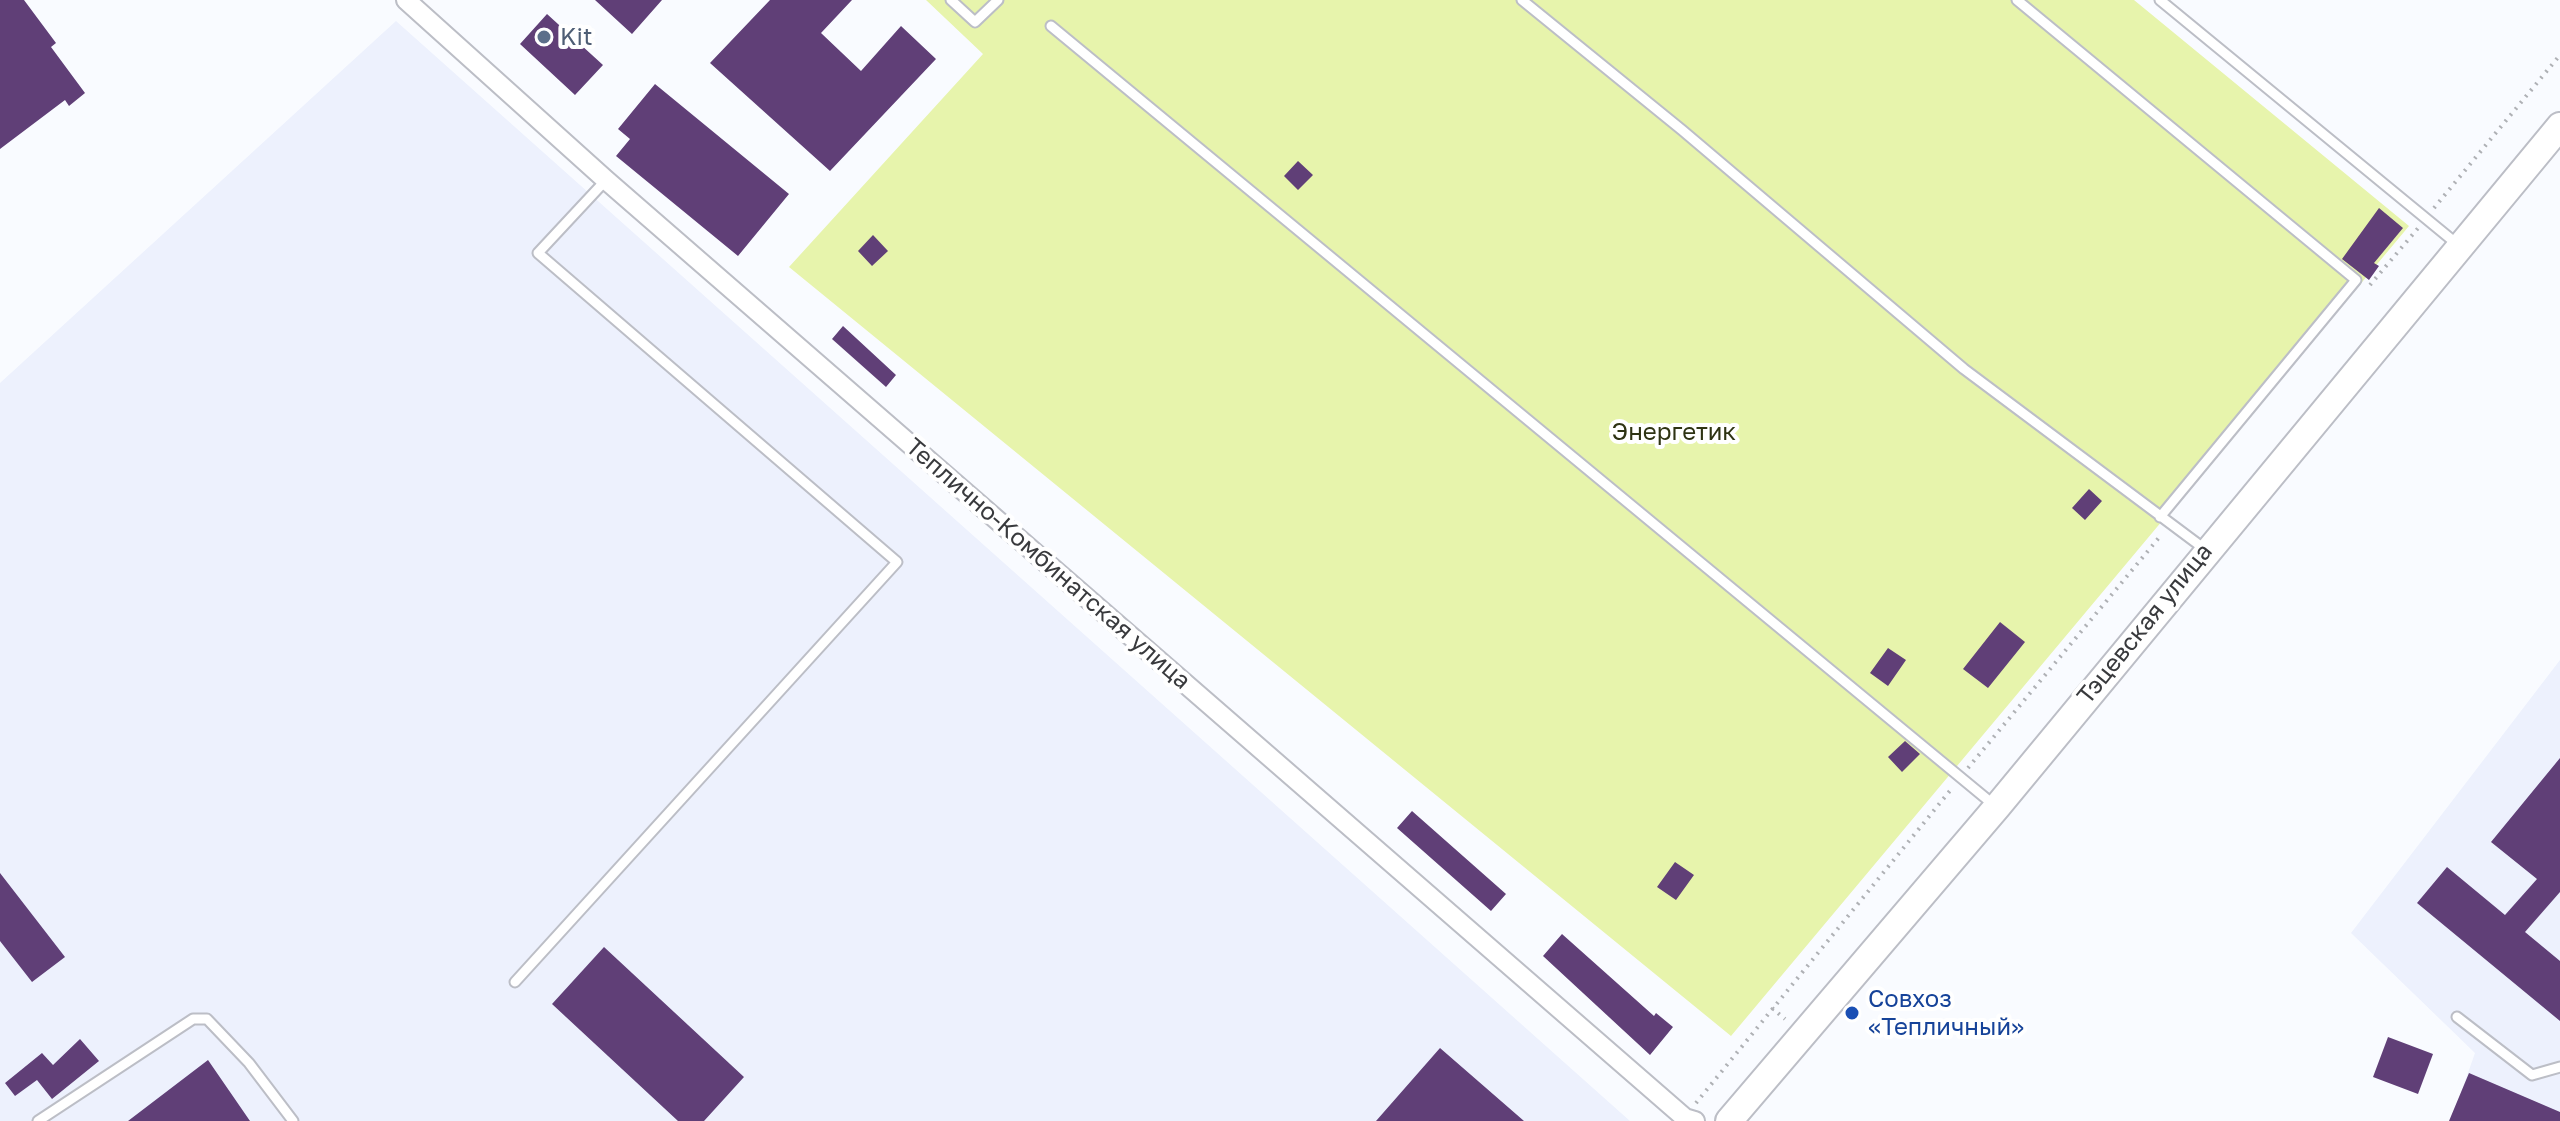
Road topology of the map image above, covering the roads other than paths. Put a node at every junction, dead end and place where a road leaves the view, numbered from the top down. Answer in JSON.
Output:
{"nodes":[{"id":1,"x":406,"y":0,"type":"edge"},
{"id":2,"x":951,"y":0,"type":"edge"},
{"id":3,"x":998,"y":0,"type":"edge"},
{"id":4,"x":1522,"y":0,"type":"edge"},
{"id":5,"x":2017,"y":0,"type":"edge"},
{"id":6,"x":2160,"y":0,"type":"edge"},
{"id":7,"x":1051,"y":26,"type":"dead end"},
{"id":8,"x":2560,"y":126,"type":"edge"},
{"id":9,"x":606,"y":180,"type":"junction"},
{"id":10,"x":2460,"y":246,"type":"junction"},
{"id":11,"x":2160,"y":517,"type":"junction"},
{"id":12,"x":2206,"y":550,"type":"junction"},
{"id":13,"x":1997,"y":807,"type":"junction"},
{"id":14,"x":515,"y":982,"type":"dead end"},
{"id":15,"x":2457,"y":1017,"type":"dead end"},
{"id":16,"x":2560,"y":1067,"type":"edge"},
{"id":17,"x":1690,"y":1119,"type":"edge"},
{"id":18,"x":38,"y":1121,"type":"edge"},
{"id":19,"x":293,"y":1121,"type":"edge"},
{"id":20,"x":1729,"y":1121,"type":"edge"}],
"edges":[{"from":1,"to":9,"type":"street","name":"Теплично-Комбинатская улица"},
{"from":2,"to":3,"type":"lane"},
{"from":4,"to":11,"type":"lane"},
{"from":5,"to":11,"type":"lane"},
{"from":6,"to":10,"type":"lane"},
{"from":7,"to":13,"type":"lane"},
{"from":8,"to":10,"type":"main road","name":"Тэцевская улица"},
{"from":9,"to":14,"type":"lane"},
{"from":9,"to":17,"type":"street","name":"Теплично-Комбинатская улица"},
{"from":10,"to":12,"type":"main road","name":"Тэцевская улица"},
{"from":11,"to":12,"type":"lane"},
{"from":12,"to":13,"type":"main road","name":"Тэцевская улица"},
{"from":13,"to":20,"type":"main road","name":"Тэцевская улица"},
{"from":15,"to":16,"type":"lane"},
{"from":18,"to":19,"type":"lane"}]}
